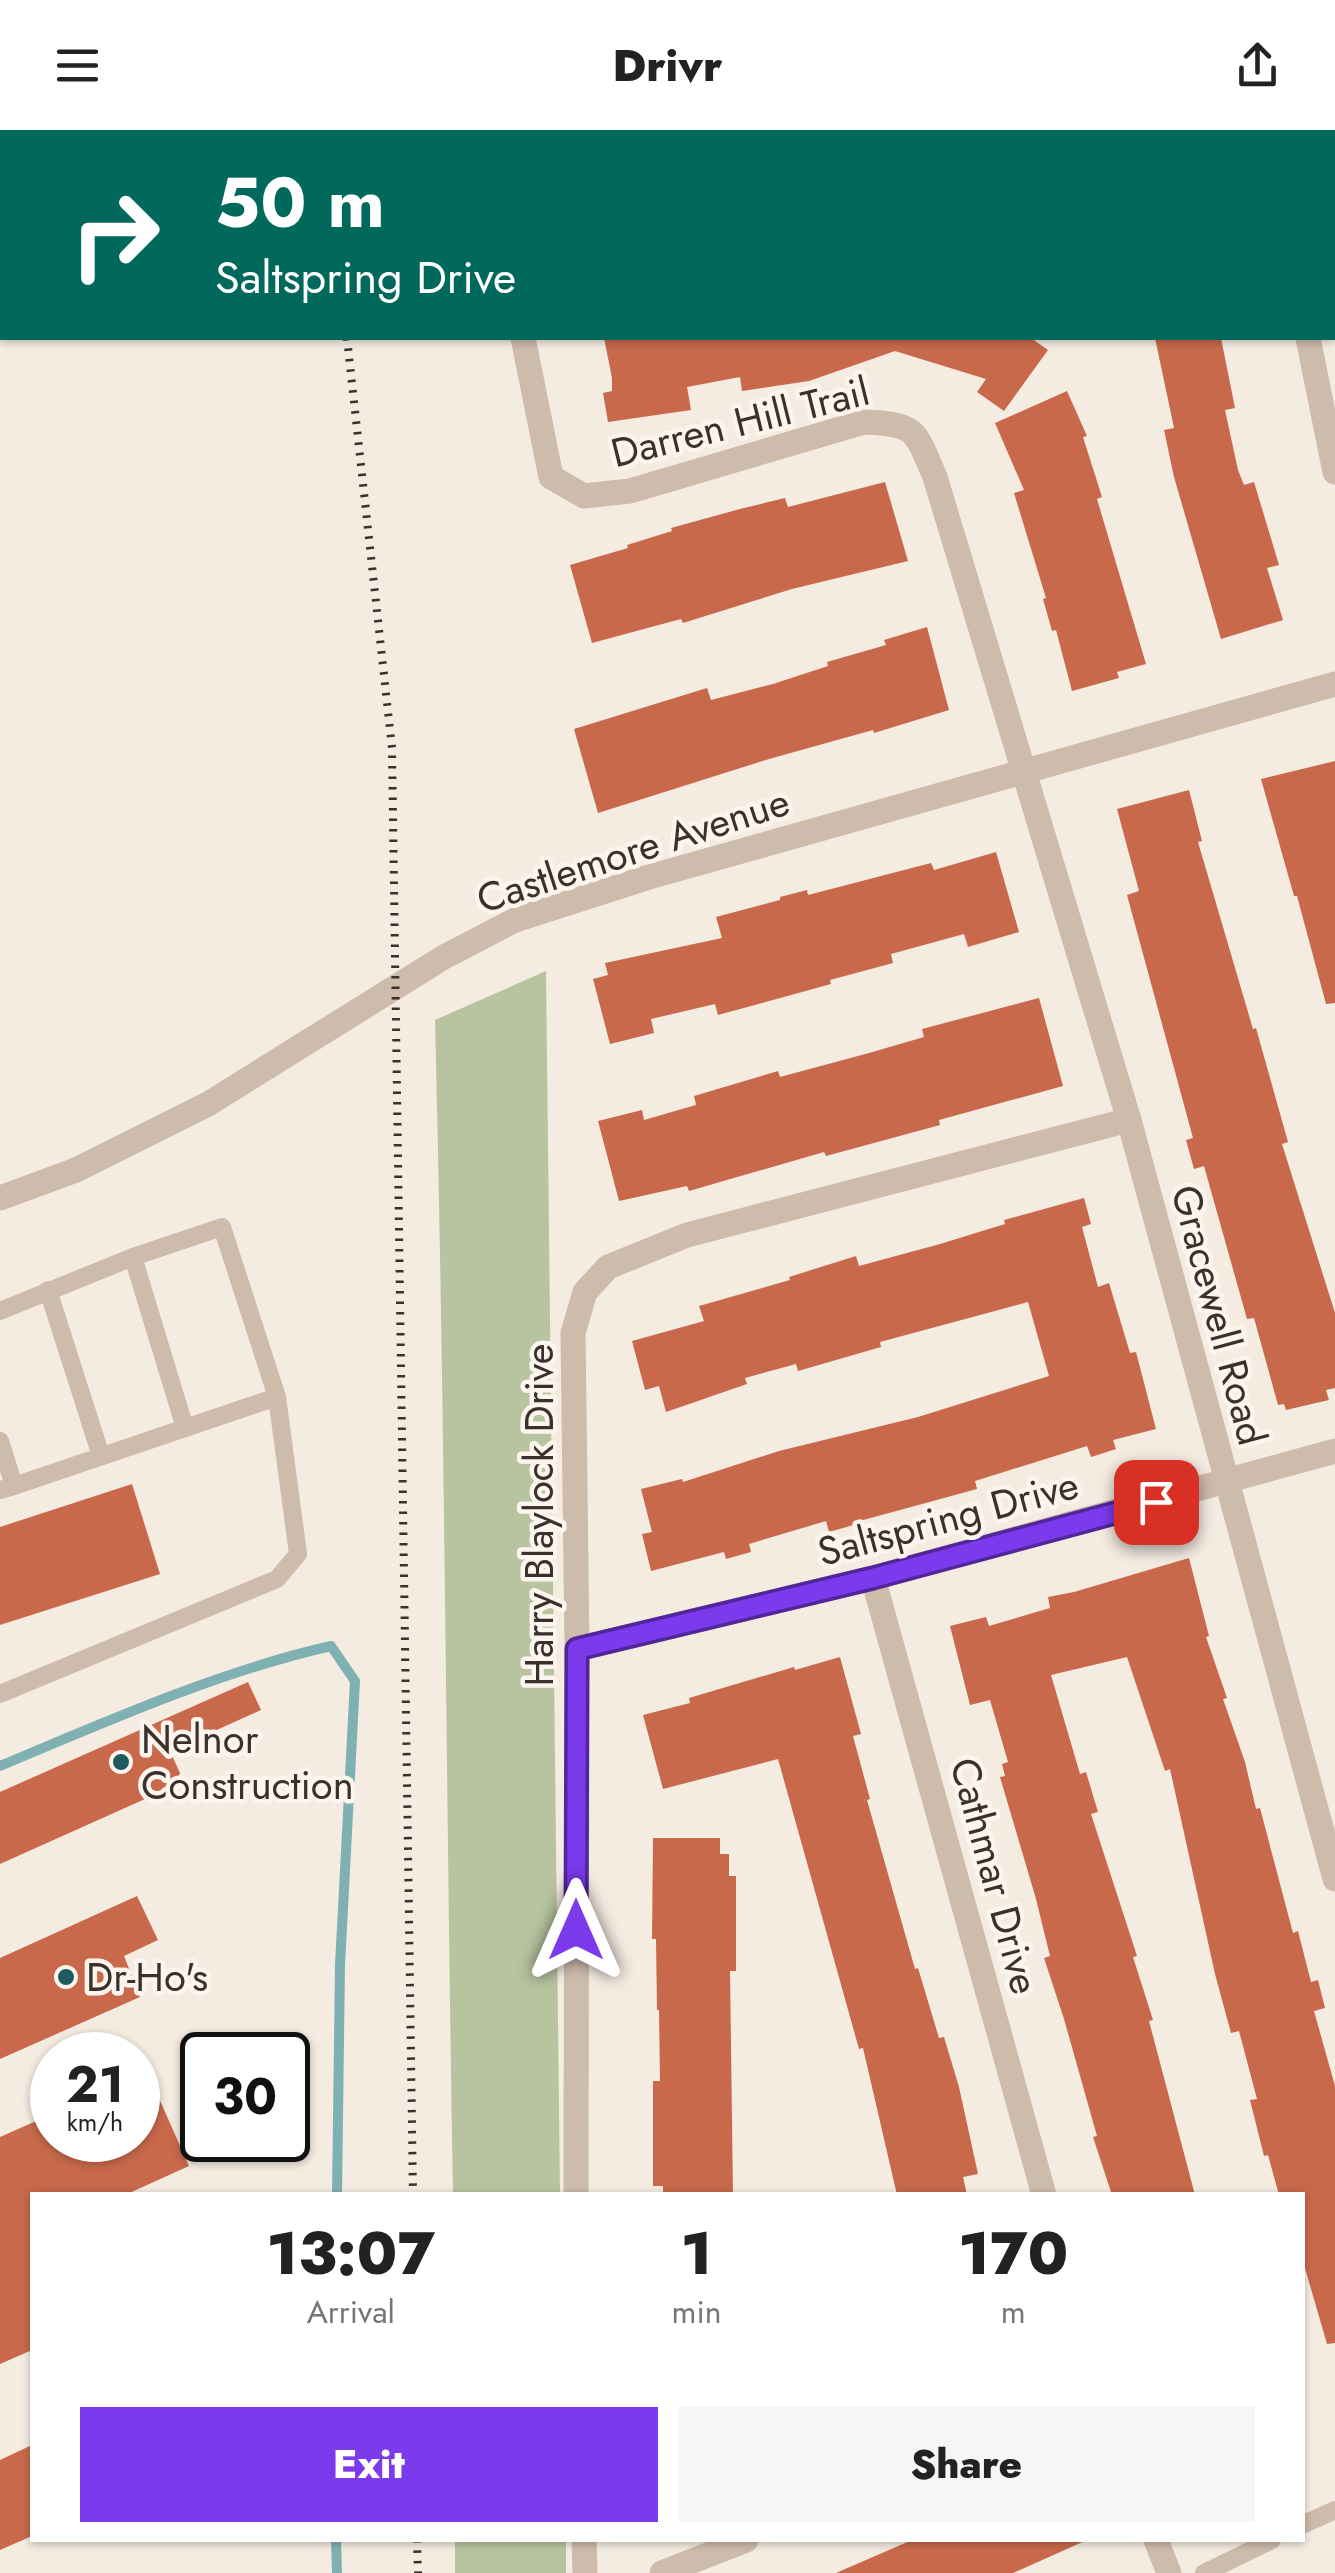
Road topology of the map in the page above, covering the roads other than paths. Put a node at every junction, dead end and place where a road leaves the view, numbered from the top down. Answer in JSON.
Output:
{"nodes":[{"id":1,"x":524,"y":340,"type":"edge"},
{"id":2,"x":1308,"y":340,"type":"edge"},
{"id":3,"x":1335,"y":472,"type":"edge"},
{"id":4,"x":1335,"y":684,"type":"edge"},
{"id":5,"x":1026,"y":772,"type":"junction"},
{"id":6,"x":1128,"y":1120,"type":"junction"},
{"id":7,"x":0,"y":1198,"type":"edge"},
{"id":8,"x":133,"y":1257,"type":"junction"},
{"id":9,"x":48,"y":1290,"type":"junction"},
{"id":10,"x":0,"y":1311,"type":"edge"},
{"id":11,"x":277,"y":1397,"type":"junction"},
{"id":12,"x":185,"y":1428,"type":"junction"},
{"id":13,"x":0,"y":1441,"type":"edge"},
{"id":14,"x":1335,"y":1451,"type":"edge"},
{"id":15,"x":101,"y":1456,"type":"junction"},
{"id":16,"x":1225,"y":1484,"type":"junction"},
{"id":17,"x":7,"y":1488,"type":"edge"},
{"id":18,"x":873,"y":1578,"type":"junction"},
{"id":19,"x":577,"y":1649,"type":"junction"},
{"id":20,"x":0,"y":1694,"type":"edge"},
{"id":21,"x":1335,"y":1879,"type":"edge"},
{"id":22,"x":576,"y":2192,"type":"edge"},
{"id":23,"x":1043,"y":2192,"type":"edge"},
{"id":24,"x":1335,"y":2510,"type":"edge"},
{"id":25,"x":1305,"y":2524,"type":"edge"},
{"id":26,"x":584,"y":2542,"type":"edge"},
{"id":27,"x":741,"y":2542,"type":"edge"},
{"id":28,"x":1157,"y":2542,"type":"edge"},
{"id":29,"x":1268,"y":2542,"type":"edge"},
{"id":30,"x":585,"y":2573,"type":"edge"},
{"id":31,"x":662,"y":2573,"type":"edge"},
{"id":32,"x":1169,"y":2573,"type":"edge"},
{"id":33,"x":1204,"y":2573,"type":"edge"}],
"edges":[{"from":1,"to":5,"type":"street","name":"Darren Hill Trail"},
{"from":2,"to":3,"type":"street"},
{"from":4,"to":5,"type":"street","name":"Castlemore Avenue"},
{"from":5,"to":6,"type":"street","name":"Gracewell Road"},
{"from":5,"to":7,"type":"street","name":"Castlemore Avenue"},
{"from":6,"to":16,"type":"street","name":"Gracewell Road"},
{"from":6,"to":19,"type":"street","name":"Harry Blaylock Drive"},
{"from":8,"to":9,"type":"lane"},
{"from":8,"to":11,"type":"lane"},
{"from":8,"to":12,"type":"lane"},
{"from":9,"to":10,"type":"lane"},
{"from":9,"to":15,"type":"lane"},
{"from":11,"to":12,"type":"lane"},
{"from":11,"to":20,"type":"lane"},
{"from":12,"to":15,"type":"lane"},
{"from":13,"to":17,"type":"lane"},
{"from":14,"to":16,"type":"street","name":"Saltspring Drive"},
{"from":15,"to":17,"type":"lane"},
{"from":16,"to":18,"type":"street","name":"Saltspring Drive"},
{"from":16,"to":21,"type":"street","name":"Gracewell Road"},
{"from":18,"to":19,"type":"street","name":"Saltspring Drive"},
{"from":18,"to":23,"type":"street","name":"Cathmar Drive"},
{"from":19,"to":22,"type":"street","name":"Harry Blaylock Drive"},
{"from":24,"to":25,"type":"lane"},
{"from":26,"to":30,"type":"street"},
{"from":27,"to":31,"type":"street"},
{"from":28,"to":32,"type":"street"},
{"from":29,"to":33,"type":"lane"}]}
